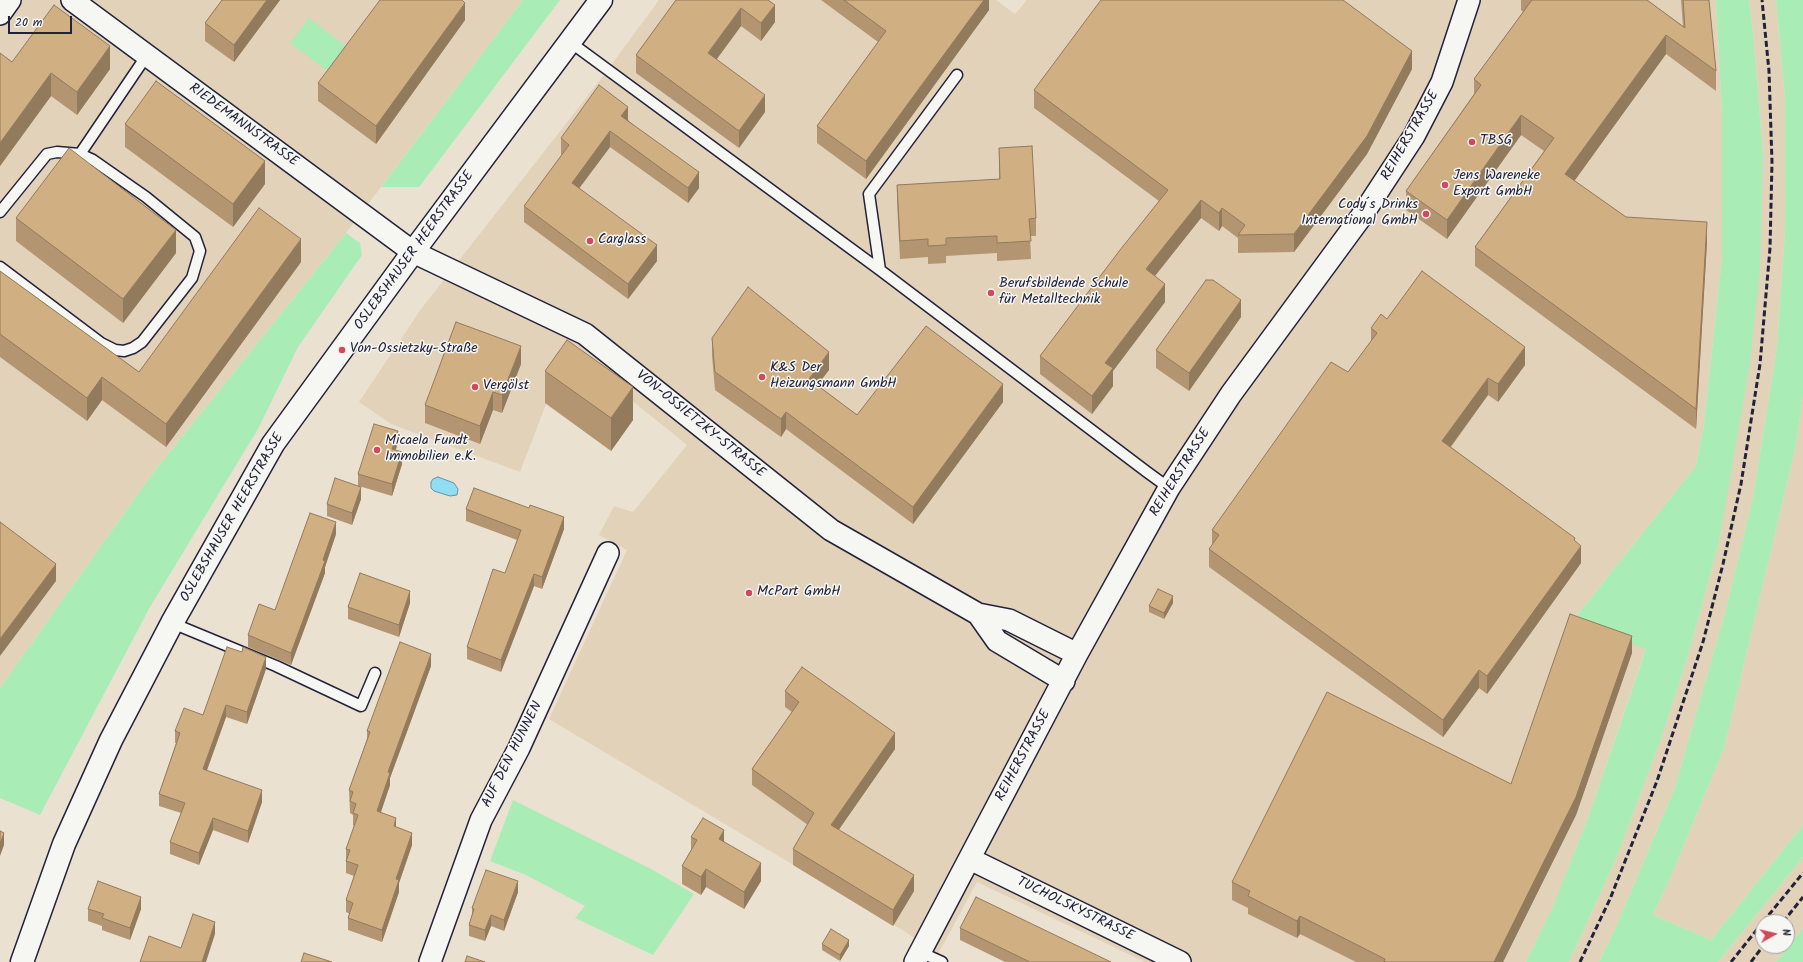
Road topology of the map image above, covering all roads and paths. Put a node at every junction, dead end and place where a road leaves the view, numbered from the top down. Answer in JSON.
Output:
{"nodes":[{"id":1,"x":10,"y":0,"type":"edge"},
{"id":2,"x":72,"y":0,"type":"edge"},
{"id":3,"x":601,"y":0,"type":"edge"},
{"id":4,"x":1469,"y":0,"type":"edge"},
{"id":5,"x":0,"y":14,"type":"edge"},
{"id":6,"x":570,"y":42,"type":"junction"},
{"id":7,"x":147,"y":55,"type":"junction"},
{"id":8,"x":957,"y":75,"type":"dead end"},
{"id":9,"x":80,"y":154,"type":"junction"},
{"id":10,"x":0,"y":212,"type":"edge"},
{"id":11,"x":413,"y":252,"type":"junction"},
{"id":12,"x":0,"y":267,"type":"edge"},
{"id":13,"x":880,"y":270,"type":"junction"},
{"id":14,"x":1169,"y":488,"type":"junction"},
{"id":15,"x":608,"y":553,"type":"dead end"},
{"id":16,"x":978,"y":614,"type":"junction"},
{"id":17,"x":172,"y":624,"type":"junction"},
{"id":18,"x":1078,"y":654,"type":"junction"},
{"id":19,"x":375,"y":673,"type":"dead end"},
{"id":20,"x":1064,"y":681,"type":"junction"},
{"id":21,"x":970,"y":859,"type":"junction"},
{"id":22,"x":918,"y":957,"type":"edge"},
{"id":23,"x":22,"y":962,"type":"edge"},
{"id":24,"x":430,"y":962,"type":"edge"},
{"id":25,"x":942,"y":962,"type":"edge"},
{"id":26,"x":1180,"y":962,"type":"edge"}],
"edges":[{"from":1,"to":5,"type":"street"},
{"from":2,"to":7,"type":"street","name":"RIEDEMANNSTRASSE"},
{"from":3,"to":6,"type":"main road","name":"OSLEBSHAUSER HEERSTRASSE"},
{"from":4,"to":14,"type":"street","name":"REIHERSTRASSE"},
{"from":6,"to":11,"type":"main road","name":"OSLEBSHAUSER HEERSTRASSE"},
{"from":6,"to":13,"type":"lane"},
{"from":7,"to":9,"type":"lane"},
{"from":7,"to":11,"type":"street","name":"RIEDEMANNSTRASSE"},
{"from":8,"to":13,"type":"lane"},
{"from":9,"to":10,"type":"lane"},
{"from":9,"to":12,"type":"lane"},
{"from":11,"to":16,"type":"street","name":"VON-OSSIETZKY-STRASSE"},
{"from":11,"to":17,"type":"main road","name":"OSLEBSHAUSER HEERSTRASSE"},
{"from":13,"to":14,"type":"lane"},
{"from":14,"to":18,"type":"street","name":"REIHERSTRASSE"},
{"from":15,"to":24,"type":"street","name":"AUF DEN HUNNEN"},
{"from":16,"to":18,"type":"street","name":"VON-OSSIETZKY-STRASSE"},
{"from":16,"to":20,"type":"street","name":"VON-OSSIETZKY-STRASSE"},
{"from":17,"to":19,"type":"lane"},
{"from":17,"to":23,"type":"main road","name":"OSLEBSHAUSER HEERSTRASSE"},
{"from":18,"to":20,"type":"street","name":"REIHERSTRASSE"},
{"from":20,"to":21,"type":"street","name":"REIHERSTRASSE"},
{"from":21,"to":22,"type":"street","name":"REIHERSTRASSE"},
{"from":21,"to":26,"type":"street","name":"TUCHOLSKYSTRASSE"},
{"from":22,"to":25,"type":"lane"}]}
